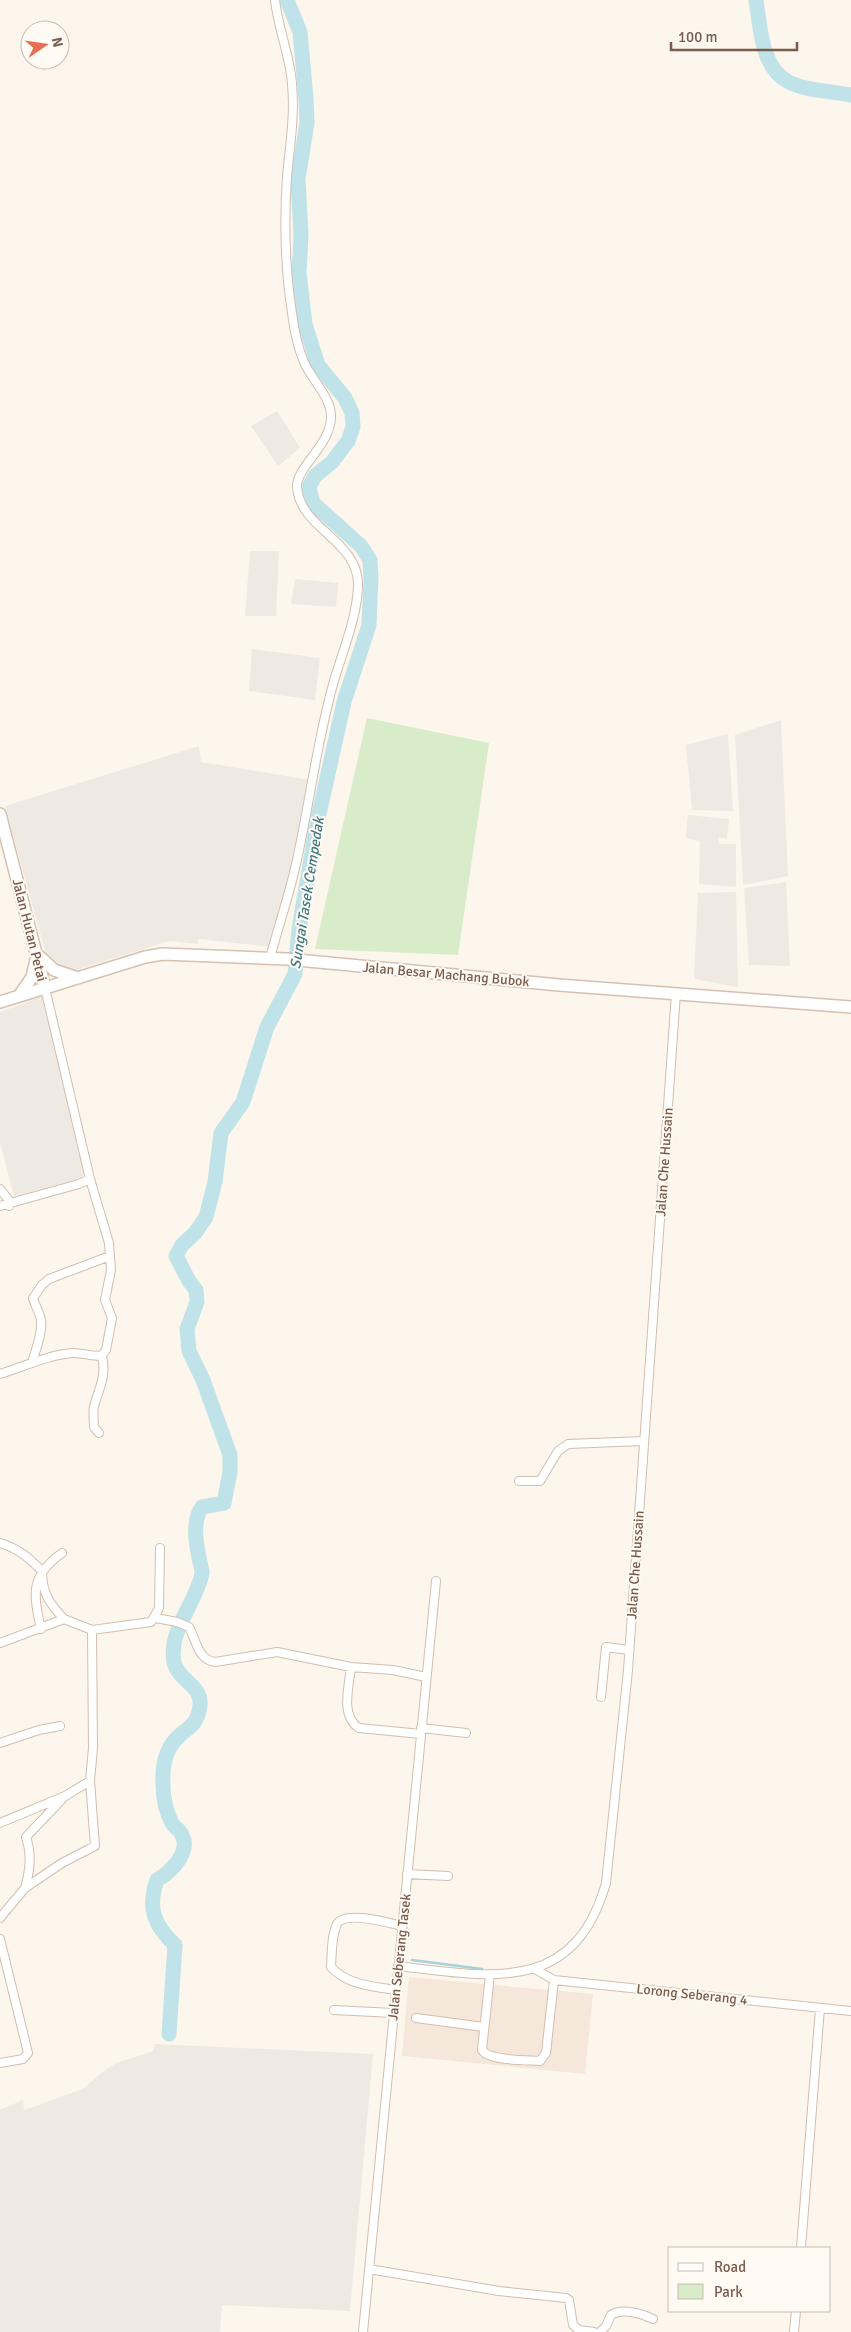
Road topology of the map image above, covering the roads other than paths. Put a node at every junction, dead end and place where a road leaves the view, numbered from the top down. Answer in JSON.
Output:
{"nodes":[{"id":1,"x":275,"y":0,"type":"edge"},
{"id":2,"x":0,"y":814,"type":"edge"},
{"id":3,"x":36,"y":955,"type":"junction"},
{"id":4,"x":270,"y":958,"type":"junction"},
{"id":5,"x":78,"y":978,"type":"junction"},
{"id":6,"x":44,"y":988,"type":"junction"},
{"id":7,"x":676,"y":993,"type":"junction"},
{"id":8,"x":19,"y":996,"type":"junction"},
{"id":9,"x":0,"y":1002,"type":"edge"},
{"id":10,"x":851,"y":1007,"type":"edge"},
{"id":11,"x":90,"y":1179,"type":"junction"},
{"id":12,"x":0,"y":1189,"type":"edge"},
{"id":13,"x":9,"y":1205,"type":"junction"},
{"id":14,"x":0,"y":1206,"type":"edge"},
{"id":15,"x":110,"y":1256,"type":"junction"},
{"id":16,"x":102,"y":1355,"type":"junction"},
{"id":17,"x":32,"y":1364,"type":"junction"},
{"id":18,"x":0,"y":1374,"type":"edge"},
{"id":19,"x":99,"y":1433,"type":"dead end"},
{"id":20,"x":643,"y":1441,"type":"junction"},
{"id":21,"x":519,"y":1481,"type":"dead end"},
{"id":22,"x":0,"y":1543,"type":"edge"},
{"id":23,"x":160,"y":1548,"type":"dead end"},
{"id":24,"x":62,"y":1553,"type":"dead end"},
{"id":25,"x":42,"y":1571,"type":"junction"},
{"id":26,"x":436,"y":1581,"type":"dead end"},
{"id":27,"x":156,"y":1618,"type":"junction"},
{"id":28,"x":64,"y":1619,"type":"junction"},
{"id":29,"x":41,"y":1628,"type":"junction"},
{"id":30,"x":92,"y":1630,"type":"junction"},
{"id":31,"x":0,"y":1643,"type":"edge"},
{"id":32,"x":629,"y":1650,"type":"junction"},
{"id":33,"x":351,"y":1667,"type":"junction"},
{"id":34,"x":426,"y":1677,"type":"junction"},
{"id":35,"x":601,"y":1697,"type":"dead end"},
{"id":36,"x":60,"y":1726,"type":"dead end"},
{"id":37,"x":421,"y":1731,"type":"junction"},
{"id":38,"x":466,"y":1733,"type":"dead end"},
{"id":39,"x":0,"y":1744,"type":"edge"},
{"id":40,"x":90,"y":1781,"type":"junction"},
{"id":41,"x":65,"y":1796,"type":"junction"},
{"id":42,"x":0,"y":1823,"type":"edge"},
{"id":43,"x":407,"y":1874,"type":"junction"},
{"id":44,"x":448,"y":1876,"type":"dead end"},
{"id":45,"x":25,"y":1888,"type":"junction"},
{"id":46,"x":0,"y":1918,"type":"edge"},
{"id":47,"x":402,"y":1926,"type":"junction"},
{"id":48,"x":0,"y":1939,"type":"edge"},
{"id":49,"x":398,"y":1966,"type":"junction"},
{"id":50,"x":535,"y":1969,"type":"junction"},
{"id":51,"x":490,"y":1974,"type":"junction"},
{"id":52,"x":554,"y":1980,"type":"junction"},
{"id":53,"x":395,"y":1990,"type":"junction"},
{"id":54,"x":820,"y":2008,"type":"junction"},
{"id":55,"x":334,"y":2010,"type":"dead end"},
{"id":56,"x":851,"y":2011,"type":"edge"},
{"id":57,"x":393,"y":2013,"type":"junction"},
{"id":58,"x":416,"y":2018,"type":"dead end"},
{"id":59,"x":484,"y":2028,"type":"junction"},
{"id":60,"x":0,"y":2063,"type":"edge"},
{"id":61,"x":801,"y":2247,"type":"edge"},
{"id":62,"x":369,"y":2269,"type":"junction"},
{"id":63,"x":796,"y":2312,"type":"edge"},
{"id":64,"x":653,"y":2319,"type":"dead end"},
{"id":65,"x":363,"y":2332,"type":"edge"},
{"id":66,"x":594,"y":2332,"type":"edge"},
{"id":67,"x":600,"y":2332,"type":"edge"},
{"id":68,"x":794,"y":2332,"type":"edge"}],
"edges":[{"from":1,"to":4,"type":"street"},
{"from":2,"to":3,"type":"main road","name":"Jalan Hutan Petai"},
{"from":3,"to":5,"type":"main road"},
{"from":3,"to":6,"type":"main road","name":"Jalan Hutan Petai"},
{"from":3,"to":8,"type":"main road"},
{"from":4,"to":5,"type":"main road","name":"Jalan Besar Machang Bubok"},
{"from":4,"to":7,"type":"main road","name":"Jalan Besar Machang Bubok"},
{"from":5,"to":6,"type":"main road","name":"Jalan Besar Machang Bubok"},
{"from":6,"to":8,"type":"main road"},
{"from":6,"to":11,"type":"street"},
{"from":7,"to":10,"type":"main road","name":"Jalan Besar Machang Bubok"},
{"from":7,"to":20,"type":"street","name":"Jalan Che Hussain"},
{"from":8,"to":9,"type":"main road"},
{"from":11,"to":13,"type":"street"},
{"from":11,"to":15,"type":"street"},
{"from":12,"to":13,"type":"street"},
{"from":13,"to":14,"type":"street"},
{"from":15,"to":16,"type":"street"},
{"from":15,"to":17,"type":"street"},
{"from":16,"to":17,"type":"street"},
{"from":16,"to":19,"type":"street"},
{"from":17,"to":18,"type":"street"},
{"from":20,"to":21,"type":"street"},
{"from":20,"to":32,"type":"street","name":"Jalan Che Hussain"},
{"from":22,"to":25,"type":"street"},
{"from":23,"to":27,"type":"street"},
{"from":24,"to":25,"type":"street"},
{"from":25,"to":28,"type":"street"},
{"from":25,"to":29,"type":"street"},
{"from":26,"to":34,"type":"street","name":"Jalan Seberang Tasek"},
{"from":27,"to":30,"type":"street"},
{"from":27,"to":33,"type":"street"},
{"from":28,"to":29,"type":"street"},
{"from":28,"to":30,"type":"street"},
{"from":29,"to":31,"type":"street"},
{"from":30,"to":40,"type":"street"},
{"from":32,"to":35,"type":"street"},
{"from":32,"to":50,"type":"street","name":"Jalan Che Hussain"},
{"from":33,"to":34,"type":"street"},
{"from":33,"to":37,"type":"street"},
{"from":34,"to":37,"type":"street","name":"Jalan Seberang Tasek"},
{"from":36,"to":39,"type":"street"},
{"from":37,"to":38,"type":"street"},
{"from":37,"to":43,"type":"street","name":"Jalan Seberang Tasek"},
{"from":40,"to":41,"type":"street"},
{"from":40,"to":45,"type":"street"},
{"from":41,"to":42,"type":"street"},
{"from":41,"to":45,"type":"street"},
{"from":43,"to":44,"type":"street"},
{"from":43,"to":47,"type":"street","name":"Jalan Seberang Tasek"},
{"from":45,"to":46,"type":"street"},
{"from":47,"to":49,"type":"street","name":"Jalan Seberang Tasek"},
{"from":47,"to":53,"type":"street"},
{"from":48,"to":60,"type":"street"},
{"from":49,"to":51,"type":"street","name":"Jalan Che Hussain"},
{"from":49,"to":53,"type":"street","name":"Jalan Seberang Tasek"},
{"from":50,"to":51,"type":"street","name":"Jalan Che Hussain"},
{"from":50,"to":52,"type":"street","name":"Lorong Seberang 4"},
{"from":51,"to":59,"type":"street"},
{"from":52,"to":54,"type":"street","name":"Lorong Seberang 4"},
{"from":52,"to":59,"type":"street"},
{"from":53,"to":57,"type":"street","name":"Jalan Seberang Tasek"},
{"from":54,"to":56,"type":"street","name":"Lorong Seberang 4"},
{"from":54,"to":61,"type":"street"},
{"from":55,"to":57,"type":"street"},
{"from":57,"to":62,"type":"street","name":"Jalan Seberang Tasek"},
{"from":58,"to":59,"type":"street"},
{"from":62,"to":65,"type":"street","name":"Jalan Seberang Tasek"},
{"from":62,"to":66,"type":"street"},
{"from":63,"to":68,"type":"street"},
{"from":64,"to":67,"type":"street"}]}
